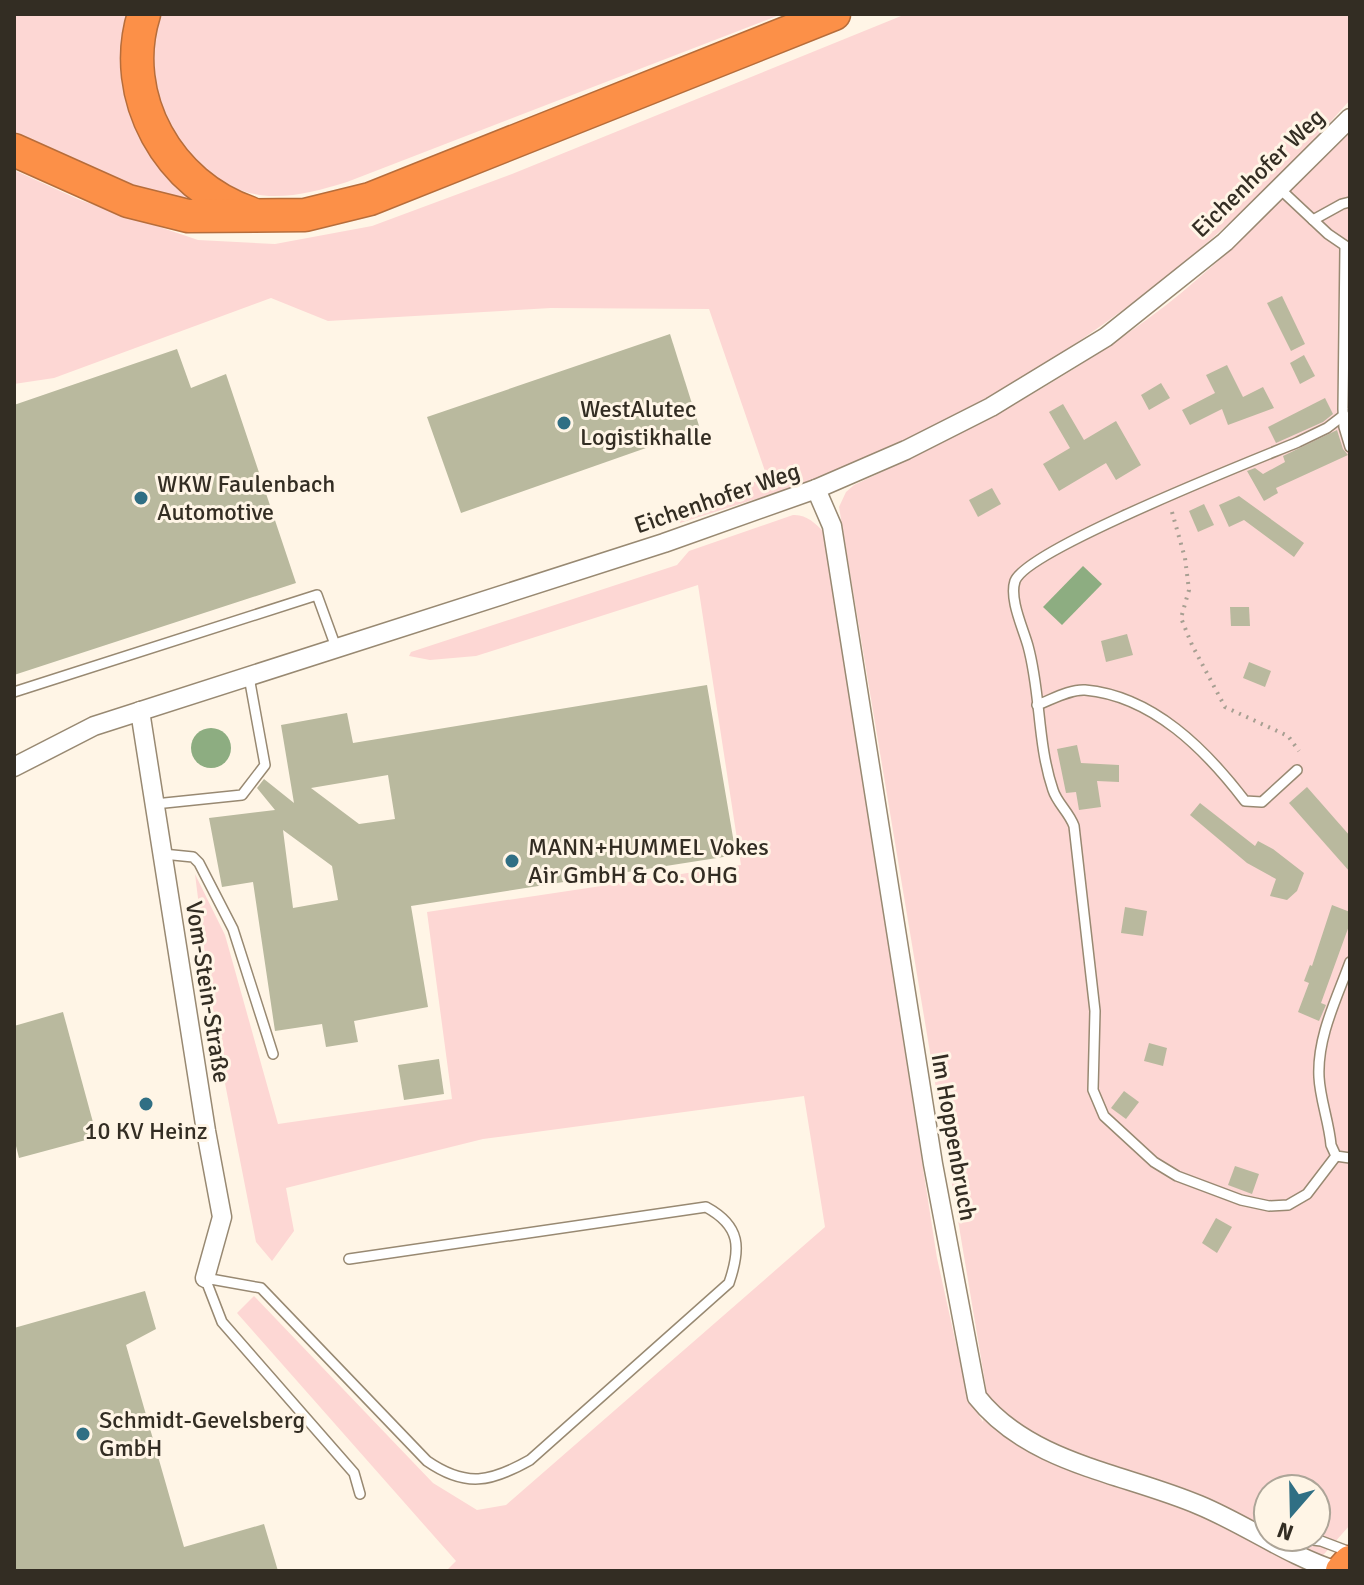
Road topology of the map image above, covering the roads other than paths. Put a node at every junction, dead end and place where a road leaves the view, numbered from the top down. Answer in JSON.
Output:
{"nodes":[{"id":1,"x":144,"y":14,"type":"edge"},
{"id":2,"x":834,"y":14,"type":"edge"},
{"id":3,"x":1350,"y":118,"type":"edge"},
{"id":4,"x":14,"y":150,"type":"edge"},
{"id":5,"x":1280,"y":189,"type":"junction"},
{"id":6,"x":1350,"y":202,"type":"edge"},
{"id":7,"x":261,"y":217,"type":"junction"},
{"id":8,"x":1313,"y":220,"type":"junction"},
{"id":9,"x":1348,"y":248,"type":"edge"},
{"id":10,"x":1347,"y":388,"type":"edge"},
{"id":11,"x":1344,"y":415,"type":"junction"},
{"id":12,"x":1350,"y":447,"type":"edge"},
{"id":13,"x":816,"y":489,"type":"junction"},
{"id":14,"x":337,"y":650,"type":"junction"},
{"id":15,"x":249,"y":677,"type":"junction"},
{"id":16,"x":14,"y":692,"type":"edge"},
{"id":17,"x":1037,"y":705,"type":"junction"},
{"id":18,"x":140,"y":711,"type":"junction"},
{"id":19,"x":14,"y":767,"type":"edge"},
{"id":20,"x":1297,"y":770,"type":"dead end"},
{"id":21,"x":155,"y":804,"type":"junction"},
{"id":22,"x":163,"y":854,"type":"junction"},
{"id":23,"x":1350,"y":962,"type":"edge"},
{"id":24,"x":273,"y":1054,"type":"dead end"},
{"id":25,"x":1336,"y":1156,"type":"junction"},
{"id":26,"x":1350,"y":1158,"type":"edge"},
{"id":27,"x":349,"y":1259,"type":"dead end"},
{"id":28,"x":205,"y":1278,"type":"junction"},
{"id":29,"x":360,"y":1494,"type":"dead end"},
{"id":30,"x":1252,"y":1528,"type":"edge"},
{"id":31,"x":1303,"y":1553,"type":"edge"},
{"id":32,"x":1350,"y":1562,"type":"edge"},
{"id":33,"x":1339,"y":1571,"type":"edge"}],
"edges":[{"from":1,"to":7,"type":"highway"},
{"from":2,"to":7,"type":"highway"},
{"from":3,"to":5,"type":"street","name":"Eichenhofer Weg"},
{"from":4,"to":7,"type":"highway"},
{"from":5,"to":8,"type":"lane"},
{"from":5,"to":13,"type":"street","name":"Eichenhofer Weg"},
{"from":6,"to":8,"type":"lane"},
{"from":8,"to":9,"type":"lane"},
{"from":9,"to":10,"type":"lane"},
{"from":10,"to":11,"type":"lane"},
{"from":11,"to":12,"type":"lane"},
{"from":11,"to":17,"type":"lane"},
{"from":13,"to":14,"type":"street","name":"Eichenhofer Weg"},
{"from":13,"to":30,"type":"street","name":"Im Hoppenbruch"},
{"from":14,"to":15,"type":"street","name":"Eichenhofer Weg"},
{"from":14,"to":16,"type":"lane"},
{"from":15,"to":18,"type":"street","name":"Eichenhofer Weg"},
{"from":15,"to":21,"type":"lane"},
{"from":17,"to":20,"type":"lane"},
{"from":17,"to":25,"type":"lane"},
{"from":18,"to":19,"type":"street","name":"Eichenhofer Weg"},
{"from":18,"to":21,"type":"street","name":"Vom-Stein-Straße"},
{"from":21,"to":22,"type":"street","name":"Vom-Stein-Straße"},
{"from":22,"to":24,"type":"lane"},
{"from":22,"to":28,"type":"street","name":"Vom-Stein-Straße"},
{"from":23,"to":25,"type":"lane"},
{"from":25,"to":26,"type":"lane"},
{"from":27,"to":28,"type":"lane"},
{"from":28,"to":29,"type":"lane"},
{"from":31,"to":33,"type":"street","name":"Im Hoppenbruch"},
{"from":32,"to":33,"type":"highway"}]}
